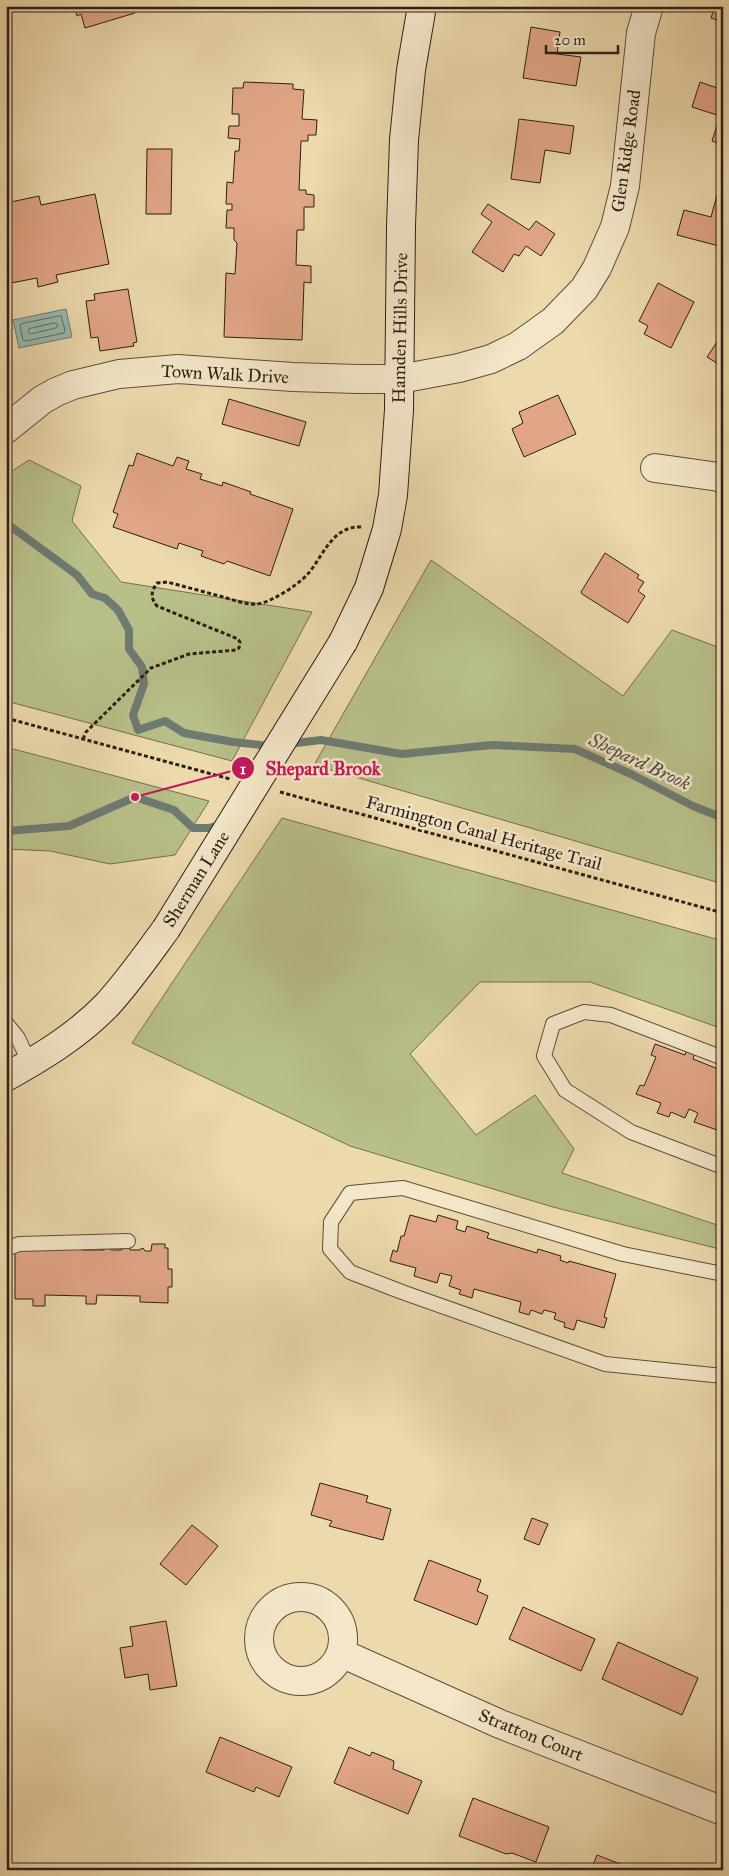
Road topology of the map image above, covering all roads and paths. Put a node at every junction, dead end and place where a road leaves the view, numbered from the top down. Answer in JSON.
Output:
{"nodes":[{"id":1,"x":422,"y":6,"type":"edge"},
{"id":2,"x":649,"y":6,"type":"edge"},
{"id":3,"x":400,"y":379,"type":"junction"},
{"id":4,"x":6,"y":428,"type":"edge"},
{"id":5,"x":655,"y":468,"type":"dead end"},
{"id":6,"x":723,"y":479,"type":"edge"},
{"id":7,"x":387,"y":529,"type":"junction"},
{"id":8,"x":343,"y":642,"type":"joint"},
{"id":9,"x":6,"y":718,"type":"edge"},
{"id":10,"x":83,"y":739,"type":"junction"},
{"id":11,"x":231,"y":780,"type":"dead end"},
{"id":12,"x":278,"y":792,"type":"dead end"},
{"id":13,"x":723,"y":913,"type":"edge"},
{"id":14,"x":6,"y":1023,"type":"edge"},
{"id":15,"x":723,"y":1058,"type":"edge"},
{"id":16,"x":30,"y":1064,"type":"junction"},
{"id":17,"x":6,"y":1077,"type":"edge"},
{"id":18,"x":723,"y":1167,"type":"edge"},
{"id":19,"x":128,"y":1241,"type":"dead end"},
{"id":20,"x":6,"y":1249,"type":"edge"},
{"id":21,"x":723,"y":1274,"type":"edge"},
{"id":22,"x":723,"y":1376,"type":"edge"},
{"id":23,"x":341,"y":1654,"type":"dead end"},
{"id":24,"x":723,"y":1811,"type":"edge"}],
"edges":[{"from":1,"to":3,"type":"street","name":"Hamden Hills Drive"},
{"from":2,"to":3,"type":"street","name":"Glen Ridge Road"},
{"from":3,"to":4,"type":"street","name":"Town Walk Drive"},
{"from":3,"to":7,"type":"street","name":"Hamden Hills Drive"},
{"from":5,"to":6,"type":"street"},
{"from":7,"to":8,"type":"street","name":"Hamden Hills Drive"},
{"from":7,"to":10,"type":"path"},
{"from":8,"to":16,"type":"street","name":"Sherman Lane","bridge":true},
{"from":9,"to":10,"type":"path"},
{"from":10,"to":11,"type":"path"},
{"from":12,"to":13,"type":"path","name":"Farmington Canal Heritage Trail"},
{"from":14,"to":16,"type":"lane"},
{"from":15,"to":18,"type":"lane"},
{"from":16,"to":17,"type":"street","name":"Sherman Lane"},
{"from":19,"to":20,"type":"lane"},
{"from":21,"to":22,"type":"lane"},
{"from":23,"to":24,"type":"street","name":"Stratton Court"}]}
